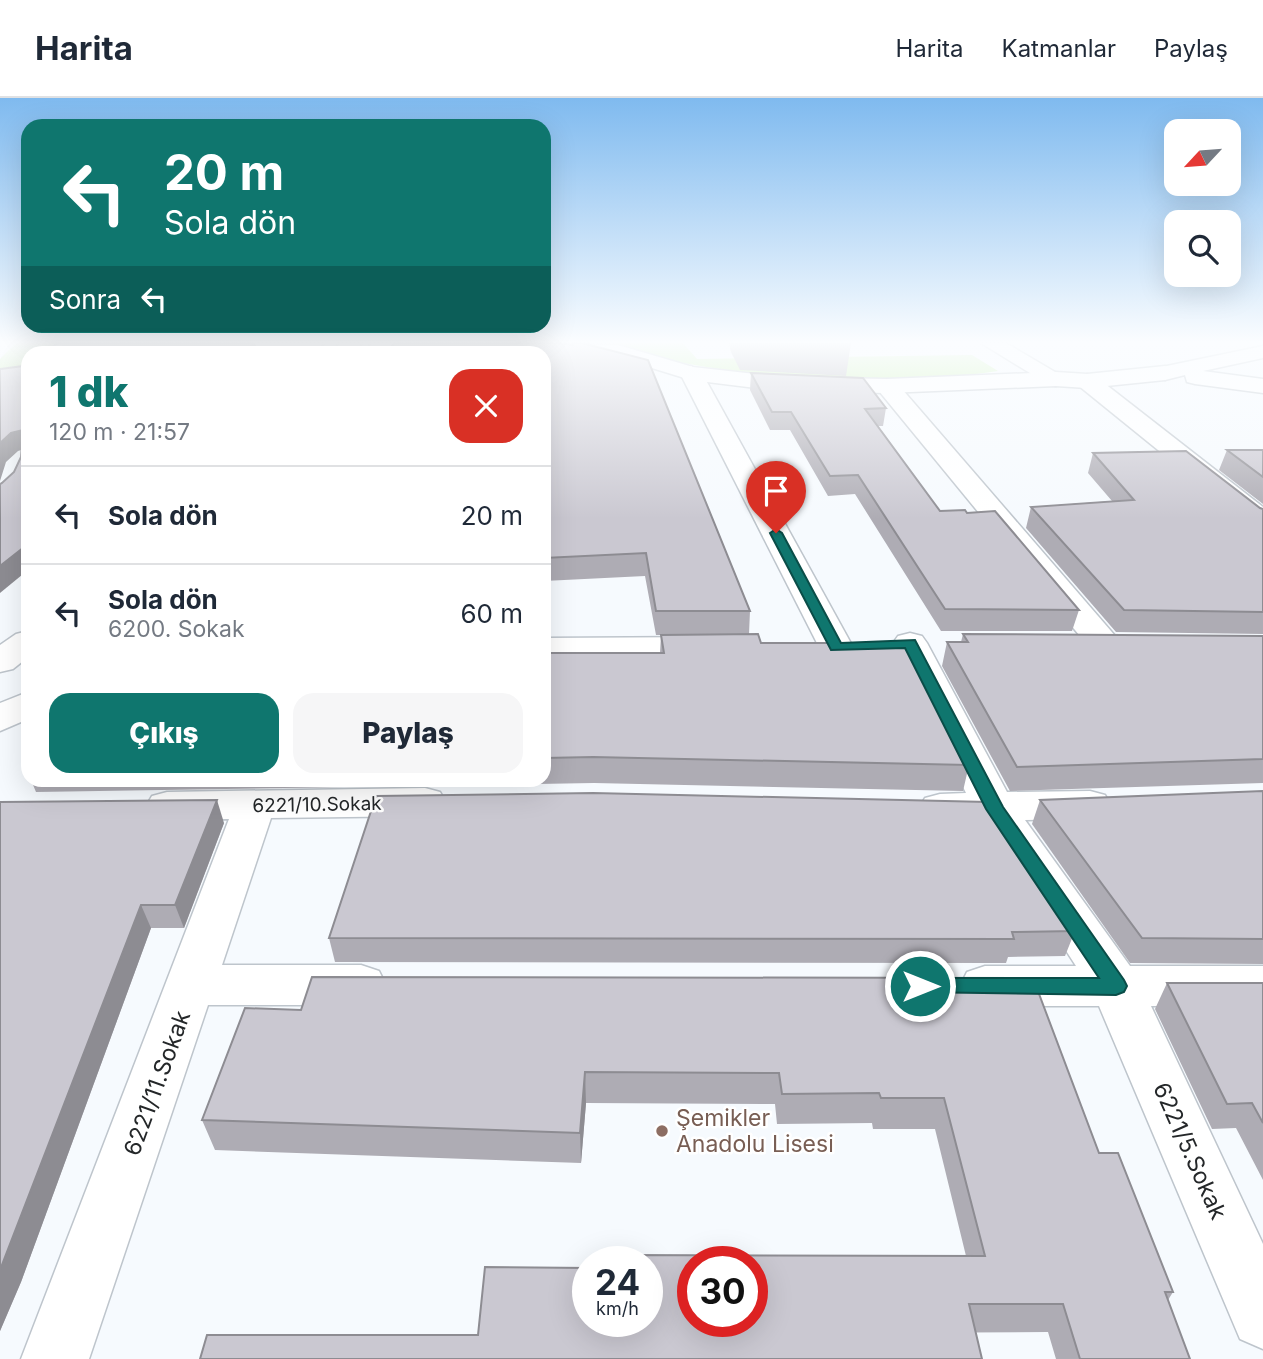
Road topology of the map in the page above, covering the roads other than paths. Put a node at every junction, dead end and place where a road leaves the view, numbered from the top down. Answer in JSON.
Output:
{"nodes":[{"id":1,"x":706,"y":402,"type":"edge"},
{"id":2,"x":901,"y":402,"type":"edge"},
{"id":3,"x":1113,"y":402,"type":"edge"},
{"id":4,"x":1263,"y":521,"type":"edge"},
{"id":5,"x":1065,"y":645,"type":"edge"},
{"id":6,"x":752,"y":647,"type":"edge"},
{"id":7,"x":794,"y":647,"type":"edge"},
{"id":8,"x":836,"y":647,"type":"junction"},
{"id":9,"x":551,"y":648,"type":"edge"},
{"id":10,"x":21,"y":707,"type":"edge"},
{"id":11,"x":0,"y":719,"type":"edge"},
{"id":12,"x":458,"y":802,"type":"edge"},
{"id":13,"x":1129,"y":804,"type":"edge"},
{"id":14,"x":256,"y":805,"type":"junction"},
{"id":15,"x":134,"y":807,"type":"edge"},
{"id":16,"x":898,"y":807,"type":"edge"},
{"id":17,"x":995,"y":809,"type":"junction"},
{"id":18,"x":192,"y":985,"type":"junction"},
{"id":19,"x":402,"y":985,"type":"edge"},
{"id":20,"x":934,"y":986,"type":"edge"},
{"id":21,"x":1116,"y":986,"type":"junction"},
{"id":22,"x":1263,"y":986,"type":"edge"},
{"id":23,"x":1263,"y":1316,"type":"edge"},
{"id":24,"x":55,"y":1359,"type":"edge"}],
"edges":[{"from":1,"to":8,"type":"street"},
{"from":2,"to":5,"type":"street"},
{"from":3,"to":4,"type":"street"},
{"from":6,"to":9,"type":"street"},
{"from":7,"to":8,"type":"street"},
{"from":8,"to":17,"type":"street","name":"6221/5.Sokak"},
{"from":10,"to":11,"type":"street"},
{"from":12,"to":14,"type":"street","name":"6221/10.Sokak"},
{"from":13,"to":17,"type":"street"},
{"from":14,"to":15,"type":"street","name":"6221/10.Sokak"},
{"from":14,"to":18,"type":"street","name":"6221/11.Sokak"},
{"from":16,"to":17,"type":"street"},
{"from":17,"to":21,"type":"street","name":"6221/5.Sokak"},
{"from":18,"to":19,"type":"street"},
{"from":18,"to":24,"type":"street","name":"6221/11.Sokak"},
{"from":20,"to":21,"type":"street"},
{"from":21,"to":22,"type":"street"},
{"from":21,"to":23,"type":"street","name":"6221/5.Sokak"}]}
